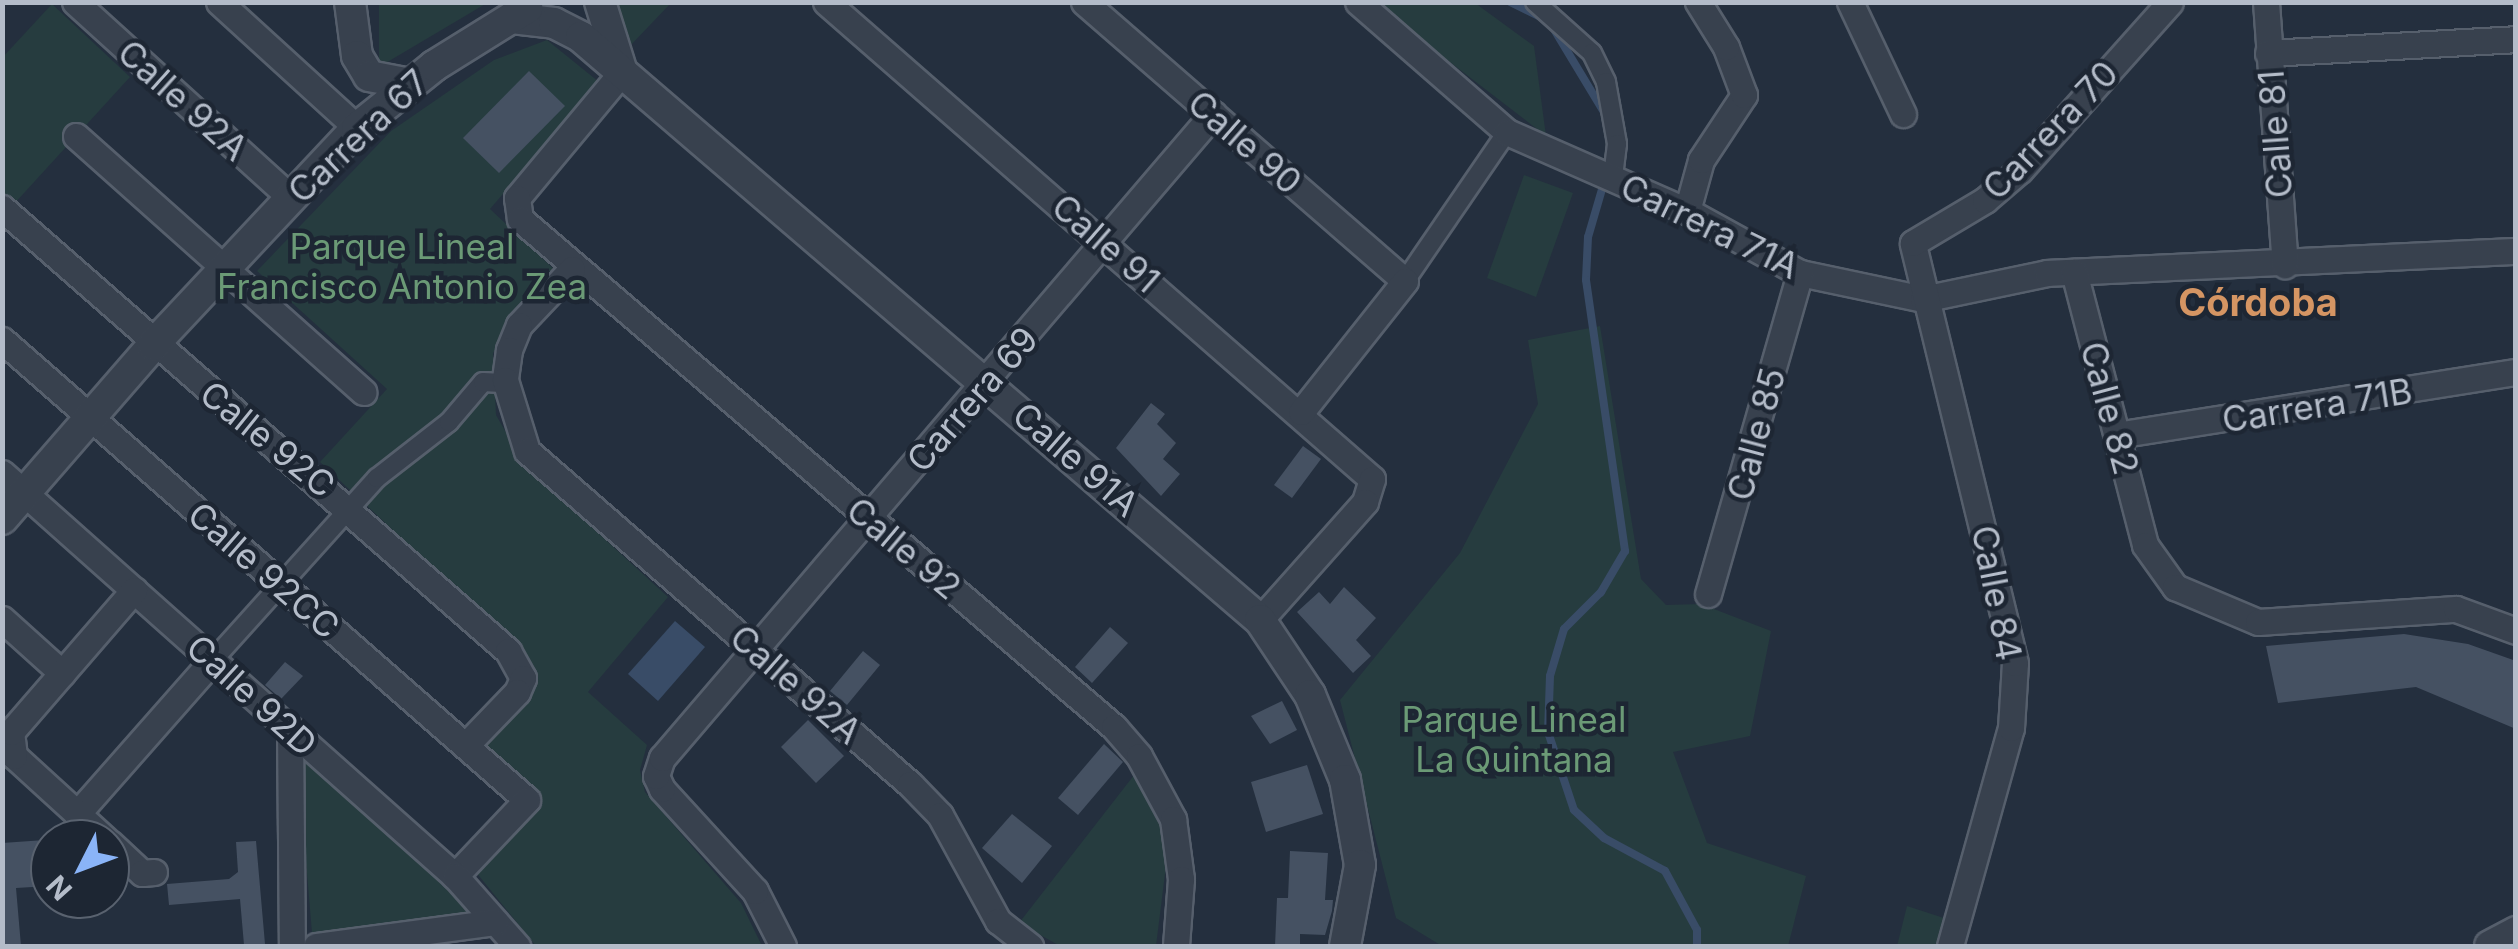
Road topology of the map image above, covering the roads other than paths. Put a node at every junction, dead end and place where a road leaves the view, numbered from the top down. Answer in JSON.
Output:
{"nodes":[{"id":1,"x":75,"y":2,"type":"edge"},
{"id":2,"x":218,"y":2,"type":"edge"},
{"id":3,"x":350,"y":2,"type":"edge"},
{"id":4,"x":600,"y":2,"type":"edge"},
{"id":5,"x":826,"y":2,"type":"edge"},
{"id":6,"x":1084,"y":2,"type":"edge"},
{"id":7,"x":1358,"y":2,"type":"edge"},
{"id":8,"x":1535,"y":2,"type":"edge"},
{"id":9,"x":1698,"y":2,"type":"edge"},
{"id":10,"x":1850,"y":2,"type":"edge"},
{"id":11,"x":2170,"y":2,"type":"edge"},
{"id":12,"x":2266,"y":2,"type":"edge"},
{"id":13,"x":524,"y":10,"type":"edge"},
{"id":14,"x":2516,"y":40,"type":"edge"},
{"id":15,"x":2268,"y":53,"type":"junction"},
{"id":16,"x":622,"y":72,"type":"junction"},
{"id":17,"x":411,"y":84,"type":"junction"},
{"id":18,"x":1213,"y":114,"type":"junction"},
{"id":19,"x":1903,"y":114,"type":"dead end"},
{"id":20,"x":357,"y":128,"type":"junction"},
{"id":21,"x":1507,"y":132,"type":"junction"},
{"id":22,"x":76,"y":136,"type":"dead end"},
{"id":23,"x":1613,"y":178,"type":"junction"},
{"id":24,"x":291,"y":198,"type":"junction"},
{"id":25,"x":2,"y":208,"type":"edge"},
{"id":26,"x":1686,"y":211,"type":"junction"},
{"id":27,"x":1108,"y":244,"type":"junction"},
{"id":28,"x":2516,"y":251,"type":"edge"},
{"id":29,"x":2285,"y":265,"type":"junction"},
{"id":30,"x":223,"y":268,"type":"junction"},
{"id":31,"x":572,"y":269,"type":"junction"},
{"id":32,"x":2074,"y":272,"type":"junction"},
{"id":33,"x":1800,"y":273,"type":"junction"},
{"id":34,"x":1406,"y":281,"type":"junction"},
{"id":35,"x":1923,"y":299,"type":"junction"},
{"id":36,"x":2,"y":340,"type":"edge"},
{"id":37,"x":153,"y":345,"type":"junction"},
{"id":38,"x":2516,"y":372,"type":"edge"},
{"id":39,"x":989,"y":382,"type":"junction"},
{"id":40,"x":502,"y":383,"type":"dead end"},
{"id":41,"x":362,"y":392,"type":"dead end"},
{"id":42,"x":1301,"y":412,"type":"junction"},
{"id":43,"x":90,"y":418,"type":"junction"},
{"id":44,"x":2118,"y":435,"type":"junction"},
{"id":45,"x":2,"y":474,"type":"edge"},
{"id":46,"x":26,"y":494,"type":"junction"},
{"id":47,"x":353,"y":509,"type":"junction"},
{"id":48,"x":868,"y":517,"type":"junction"},
{"id":49,"x":2,"y":519,"type":"edge"},
{"id":50,"x":280,"y":586,"type":"junction"},
{"id":51,"x":134,"y":590,"type":"junction"},
{"id":52,"x":1708,"y":594,"type":"dead end"},
{"id":53,"x":2,"y":619,"type":"edge"},
{"id":54,"x":1260,"y":620,"type":"junction"},
{"id":55,"x":2516,"y":631,"type":"edge"},
{"id":56,"x":756,"y":646,"type":"junction"},
{"id":57,"x":212,"y":660,"type":"junction"},
{"id":58,"x":62,"y":673,"type":"junction"},
{"id":59,"x":290,"y":728,"type":"junction"},
{"id":60,"x":467,"y":744,"type":"junction"},
{"id":61,"x":77,"y":814,"type":"junction"},
{"id":62,"x":83,"y":819,"type":"edge"},
{"id":63,"x":130,"y":862,"type":"edge"},
{"id":64,"x":154,"y":872,"type":"dead end"},
{"id":65,"x":455,"y":876,"type":"junction"},
{"id":66,"x":494,"y":922,"type":"junction"},
{"id":67,"x":2516,"y":932,"type":"edge"},
{"id":68,"x":292,"y":946,"type":"edge"},
{"id":69,"x":316,"y":946,"type":"edge"},
{"id":70,"x":517,"y":946,"type":"edge"},
{"id":71,"x":783,"y":946,"type":"edge"},
{"id":72,"x":1030,"y":946,"type":"edge"},
{"id":73,"x":1177,"y":946,"type":"edge"},
{"id":74,"x":1345,"y":946,"type":"edge"},
{"id":75,"x":1950,"y":946,"type":"edge"},
{"id":76,"x":2490,"y":946,"type":"edge"}],
"edges":[{"from":1,"to":24,"type":"street","name":"Calle 92A"},
{"from":2,"to":20,"type":"street"},
{"from":3,"to":17,"type":"street"},
{"from":4,"to":16,"type":"street"},
{"from":5,"to":27,"type":"street","name":"Calle 91"},
{"from":6,"to":18,"type":"street","name":"Calle 90"},
{"from":7,"to":21,"type":"street","name":"Carrera 71A"},
{"from":8,"to":23,"type":"street"},
{"from":9,"to":26,"type":"street"},
{"from":10,"to":19,"type":"street"},
{"from":11,"to":35,"type":"street","name":"Carrera 70"},
{"from":12,"to":15,"type":"street","name":"Calle 81"},
{"from":13,"to":16,"type":"street","name":"Calle 91A"},
{"from":13,"to":17,"type":"street","name":"Carrera 67"},
{"from":14,"to":15,"type":"street"},
{"from":15,"to":29,"type":"street","name":"Calle 81"},
{"from":16,"to":31,"type":"street","name":"Calle 92"},
{"from":16,"to":39,"type":"street","name":"Calle 91A"},
{"from":17,"to":20,"type":"street","name":"Carrera 67"},
{"from":18,"to":27,"type":"street","name":"Carrera 69"},
{"from":18,"to":34,"type":"street","name":"Calle 90"},
{"from":20,"to":24,"type":"street","name":"Carrera 67"},
{"from":21,"to":23,"type":"street","name":"Carrera 71A"},
{"from":21,"to":34,"type":"street"},
{"from":22,"to":30,"type":"street"},
{"from":23,"to":26,"type":"street","name":"Carrera 71A"},
{"from":24,"to":30,"type":"street","name":"Carrera 67"},
{"from":25,"to":37,"type":"street","name":"Calle 92C"},
{"from":26,"to":33,"type":"street","name":"Carrera 71A"},
{"from":27,"to":39,"type":"street","name":"Carrera 69"},
{"from":27,"to":42,"type":"street","name":"Calle 91"},
{"from":28,"to":29,"type":"street","name":"Carrera 71A"},
{"from":29,"to":32,"type":"street","name":"Carrera 71A"},
{"from":30,"to":37,"type":"street","name":"Carrera 67"},
{"from":30,"to":41,"type":"street"},
{"from":31,"to":48,"type":"street","name":"Calle 92"},
{"from":31,"to":56,"type":"street","name":"Calle 92A"},
{"from":32,"to":35,"type":"street","name":"Carrera 71A"},
{"from":32,"to":44,"type":"street","name":"Calle 82"},
{"from":33,"to":35,"type":"street","name":"Carrera 71A"},
{"from":33,"to":52,"type":"street","name":"Calle 85"},
{"from":34,"to":42,"type":"street"},
{"from":35,"to":75,"type":"street","name":"Calle 84"},
{"from":36,"to":43,"type":"street","name":"Calle 92CC"},
{"from":37,"to":43,"type":"street","name":"Carrera 67"},
{"from":37,"to":47,"type":"street","name":"Calle 92C"},
{"from":38,"to":44,"type":"street","name":"Carrera 71B"},
{"from":39,"to":48,"type":"street","name":"Carrera 69"},
{"from":39,"to":54,"type":"street","name":"Calle 91A"},
{"from":40,"to":47,"type":"street"},
{"from":42,"to":54,"type":"street","name":"Calle 91"},
{"from":43,"to":46,"type":"street","name":"Carrera 67"},
{"from":43,"to":50,"type":"street","name":"Calle 92CC"},
{"from":44,"to":55,"type":"street","name":"Calle 82"},
{"from":45,"to":46,"type":"street","name":"Calle 92D"},
{"from":46,"to":49,"type":"street","name":"Carrera 67"},
{"from":46,"to":51,"type":"street","name":"Calle 92D"},
{"from":47,"to":50,"type":"street"},
{"from":47,"to":60,"type":"street","name":"Calle 92C"},
{"from":48,"to":56,"type":"street","name":"Carrera 69"},
{"from":48,"to":73,"type":"street","name":"Calle 92"},
{"from":50,"to":57,"type":"street"},
{"from":50,"to":60,"type":"street","name":"Calle 92CC"},
{"from":51,"to":57,"type":"street","name":"Calle 92D"},
{"from":51,"to":58,"type":"street"},
{"from":53,"to":58,"type":"street"},
{"from":54,"to":74,"type":"street","name":"Calle 91A"},
{"from":56,"to":71,"type":"street","name":"Carrera 69"},
{"from":56,"to":72,"type":"street","name":"Calle 92A"},
{"from":57,"to":59,"type":"street","name":"Calle 92D"},
{"from":57,"to":61,"type":"street"},
{"from":58,"to":61,"type":"street"},
{"from":59,"to":65,"type":"street","name":"Calle 92D"},
{"from":59,"to":68,"type":"street"},
{"from":60,"to":65,"type":"street","name":"Calle 92CC"},
{"from":61,"to":62,"type":"street"},
{"from":63,"to":64,"type":"street"},
{"from":65,"to":66,"type":"street","name":"Calle 92D"},
{"from":66,"to":69,"type":"street"},
{"from":66,"to":70,"type":"street","name":"Calle 92D"},
{"from":67,"to":76,"type":"street"}]}
